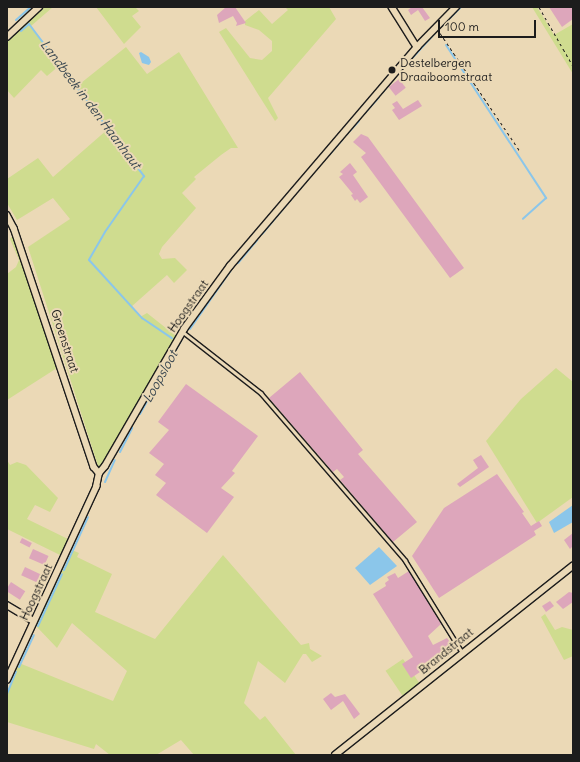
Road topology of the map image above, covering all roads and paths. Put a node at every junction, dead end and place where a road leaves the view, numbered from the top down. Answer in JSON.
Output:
{"nodes":[{"id":1,"x":39,"y":7,"type":"edge"},
{"id":2,"x":392,"y":7,"type":"edge"},
{"id":3,"x":456,"y":7,"type":"edge"},
{"id":4,"x":539,"y":7,"type":"edge"},
{"id":5,"x":436,"y":28,"type":"junction"},
{"id":6,"x":7,"y":37,"type":"edge"},
{"id":7,"x":417,"y":47,"type":"junction"},
{"id":8,"x":573,"y":66,"type":"edge"},
{"id":9,"x":520,"y":151,"type":"dead end"},
{"id":10,"x":7,"y":215,"type":"edge"},
{"id":11,"x":183,"y":332,"type":"junction"},
{"id":12,"x":99,"y":473,"type":"junction"},
{"id":13,"x":573,"y":566,"type":"edge"},
{"id":14,"x":7,"y":605,"type":"edge"},
{"id":15,"x":34,"y":621,"type":"junction"},
{"id":16,"x":462,"y":652,"type":"junction"},
{"id":17,"x":7,"y":680,"type":"edge"},
{"id":18,"x":335,"y":755,"type":"edge"}],
"edges":[{"from":1,"to":6,"type":"street"},
{"from":2,"to":7,"type":"street"},
{"from":3,"to":5,"type":"street","name":"Hoogstraat"},
{"from":4,"to":8,"type":"path"},
{"from":5,"to":7,"type":"street","name":"Hoogstraat"},
{"from":5,"to":9,"type":"path"},
{"from":7,"to":11,"type":"street","name":"Hoogstraat"},
{"from":10,"to":12,"type":"street","name":"Groenstraat"},
{"from":11,"to":12,"type":"street","name":"Hoogstraat"},
{"from":11,"to":16,"type":"lane"},
{"from":12,"to":15,"type":"street","name":"Hoogstraat"},
{"from":13,"to":16,"type":"street","name":"Brandstraat"},
{"from":14,"to":15,"type":"street"},
{"from":15,"to":17,"type":"street","name":"Hoogstraat"},
{"from":16,"to":18,"type":"street","name":"Brandstraat"}]}
